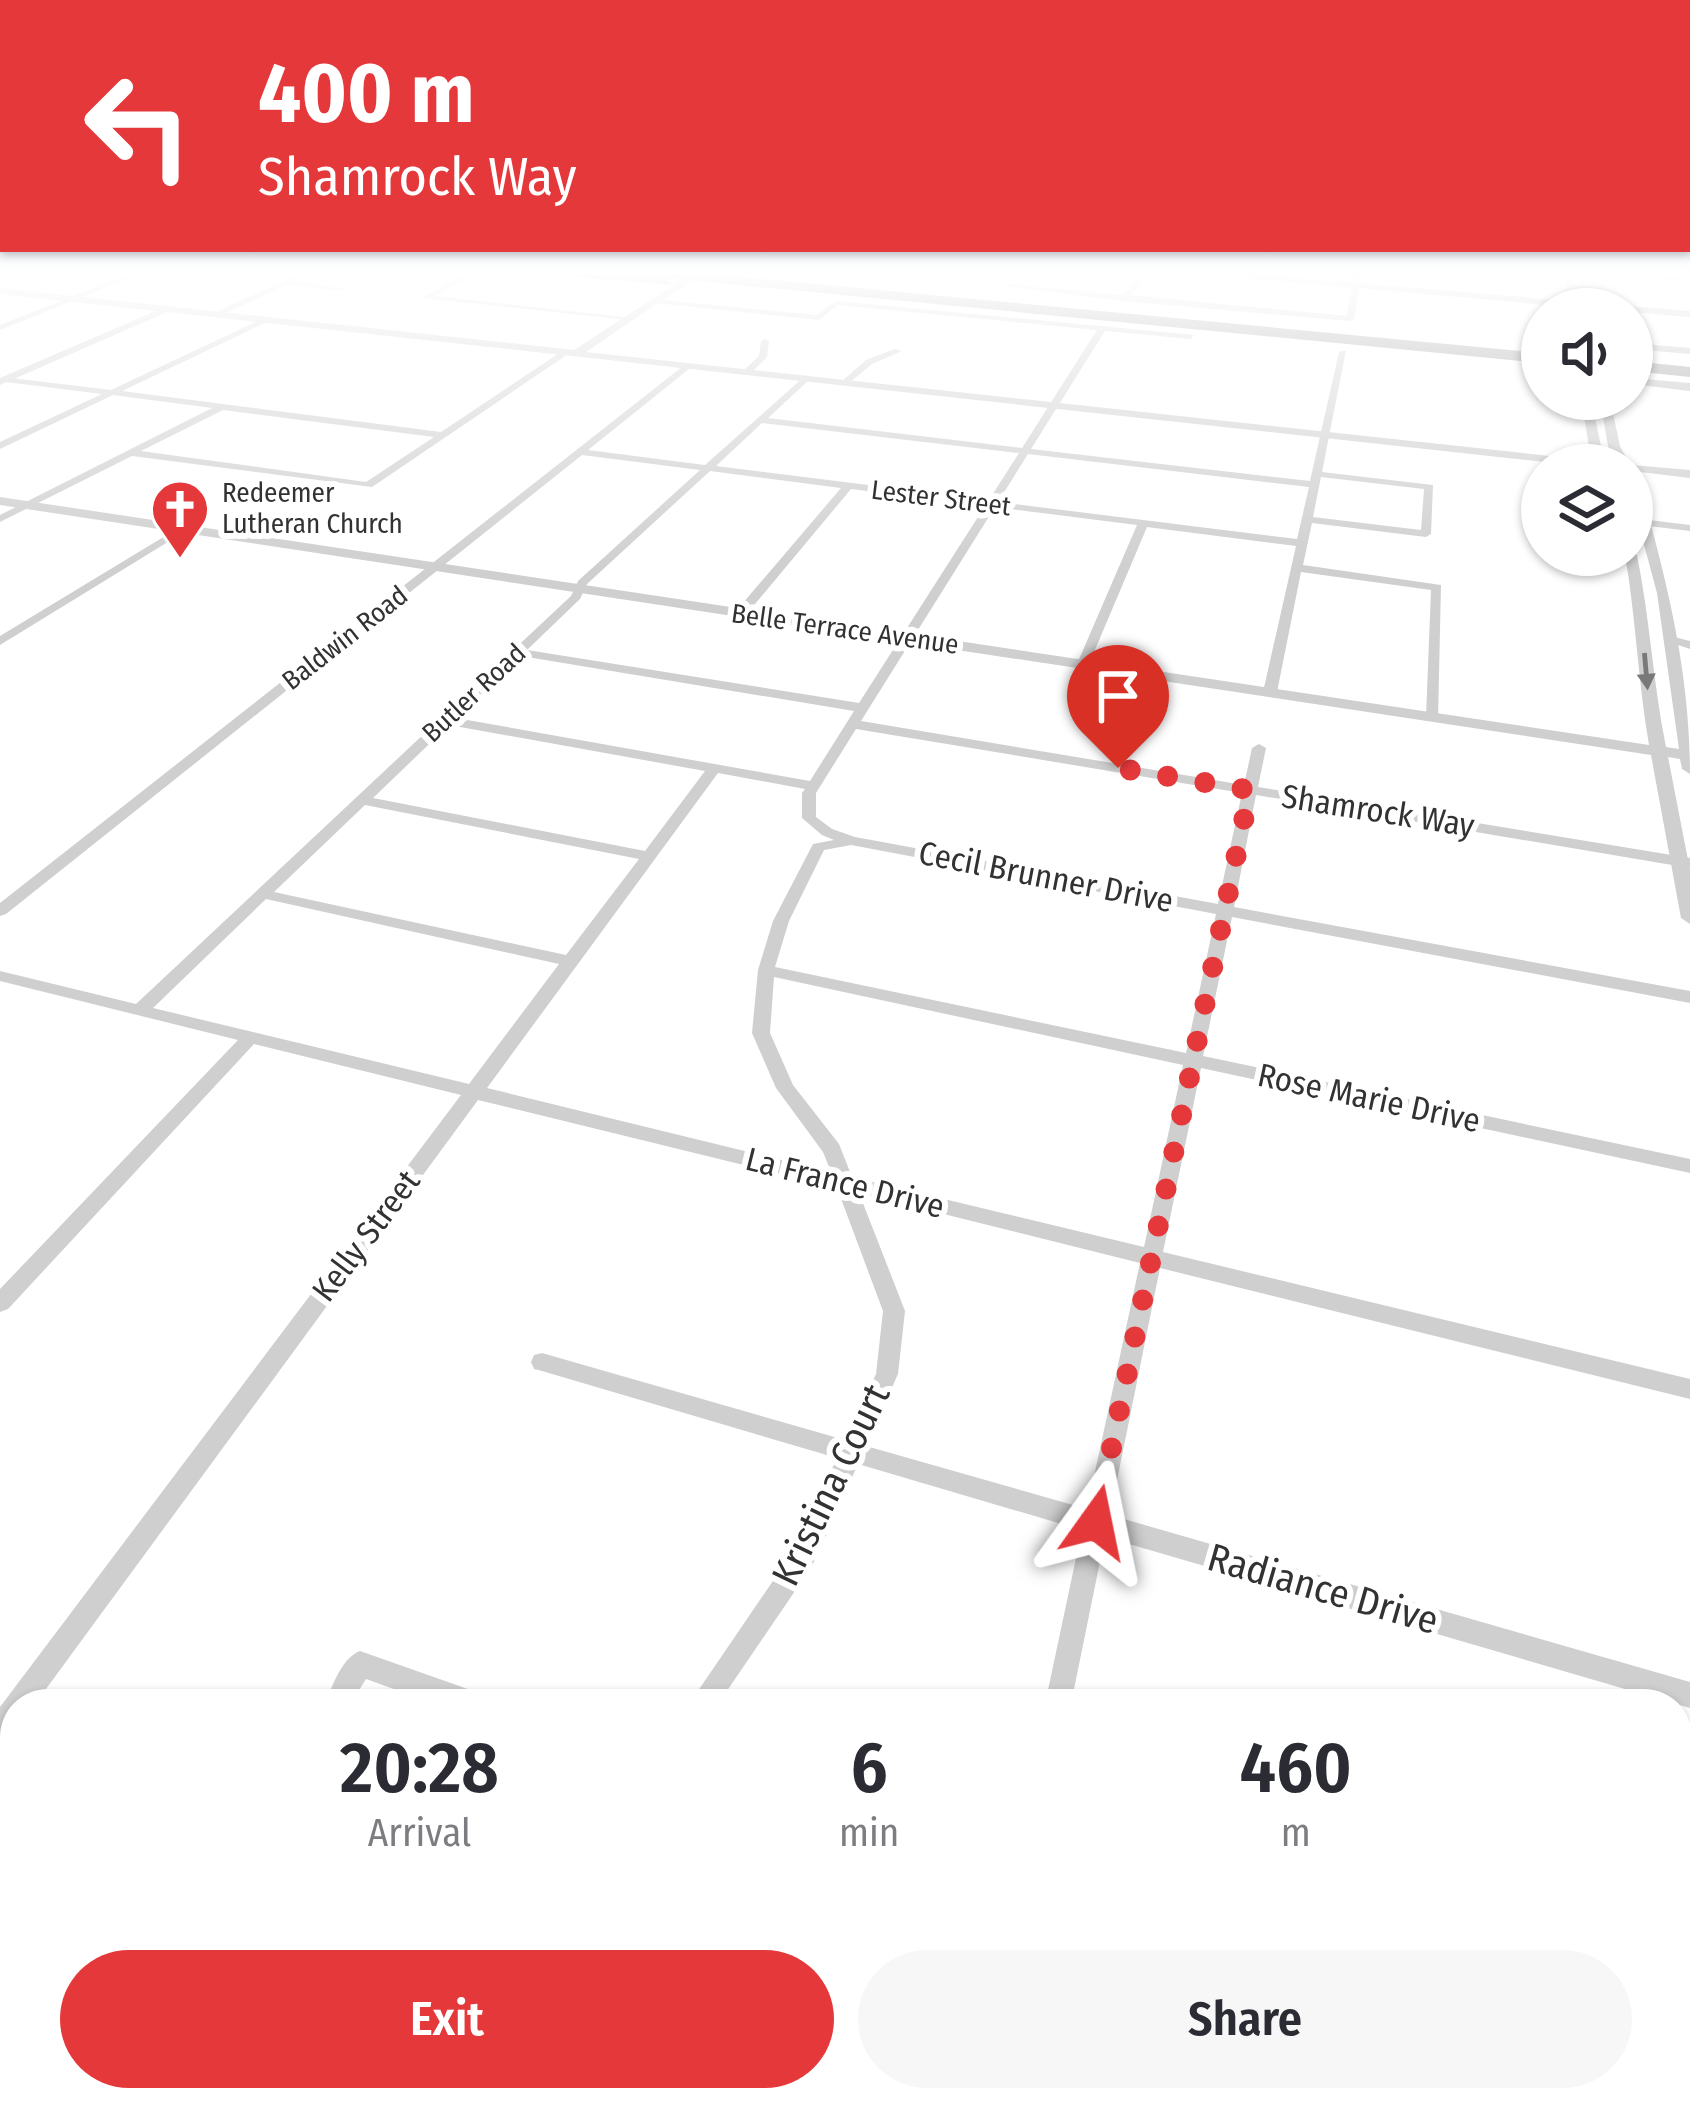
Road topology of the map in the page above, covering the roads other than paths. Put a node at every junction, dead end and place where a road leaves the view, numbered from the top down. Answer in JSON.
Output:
{"nodes":[{"id":1,"x":158,"y":370,"type":"edge"},
{"id":2,"x":544,"y":370,"type":"edge"},
{"id":3,"x":683,"y":370,"type":"edge"},
{"id":4,"x":735,"y":370,"type":"edge"},
{"id":5,"x":859,"y":370,"type":"edge"},
{"id":6,"x":1077,"y":370,"type":"edge"},
{"id":7,"x":1339,"y":370,"type":"edge"},
{"id":8,"x":747,"y":372,"type":"joint"},
{"id":9,"x":806,"y":378,"type":"junction"},
{"id":10,"x":3,"y":381,"type":"edge"},
{"id":11,"x":845,"y":382,"type":"junction"},
{"id":12,"x":1653,"y":383,"type":"edge"},
{"id":13,"x":1690,"y":387,"type":"edge"},
{"id":14,"x":111,"y":393,"type":"junction"},
{"id":15,"x":1055,"y":405,"type":"junction"},
{"id":16,"x":221,"y":407,"type":"junction"},
{"id":17,"x":762,"y":420,"type":"junction"},
{"id":18,"x":441,"y":435,"type":"junction"},
{"id":19,"x":1325,"y":435,"type":"junction"},
{"id":20,"x":0,"y":446,"type":"edge"},
{"id":21,"x":1026,"y":451,"type":"junction"},
{"id":22,"x":580,"y":452,"type":"junction"},
{"id":23,"x":134,"y":453,"type":"junction"},
{"id":24,"x":1521,"y":456,"type":"edge"},
{"id":25,"x":707,"y":468,"type":"junction"},
{"id":26,"x":1653,"y":469,"type":"edge"},
{"id":27,"x":1690,"y":474,"type":"edge"},
{"id":28,"x":1316,"y":479,"type":"junction"},
{"id":29,"x":848,"y":486,"type":"junction"},
{"id":30,"x":0,"y":501,"type":"edge"},
{"id":31,"x":992,"y":504,"type":"junction"},
{"id":32,"x":32,"y":506,"type":"junction"},
{"id":33,"x":0,"y":519,"type":"edge"},
{"id":34,"x":1307,"y":519,"type":"junction"},
{"id":35,"x":1143,"y":523,"type":"junction"},
{"id":36,"x":1653,"y":524,"type":"edge"},
{"id":37,"x":1690,"y":528,"type":"edge"},
{"id":38,"x":184,"y":529,"type":"junction"},
{"id":39,"x":1302,"y":543,"type":"junction"},
{"id":40,"x":435,"y":567,"type":"junction"},
{"id":41,"x":1297,"y":568,"type":"junction"},
{"id":42,"x":1653,"y":572,"type":"edge"},
{"id":43,"x":1633,"y":576,"type":"edge"},
{"id":44,"x":581,"y":590,"type":"junction"},
{"id":45,"x":742,"y":613,"type":"junction"},
{"id":46,"x":908,"y":638,"type":"junction"},
{"id":47,"x":1670,"y":638,"type":"junction"},
{"id":48,"x":0,"y":641,"type":"edge"},
{"id":49,"x":1690,"y":645,"type":"edge"},
{"id":50,"x":518,"y":652,"type":"junction"},
{"id":51,"x":1084,"y":664,"type":"junction"},
{"id":52,"x":1270,"y":692,"type":"junction"},
{"id":53,"x":1690,"y":699,"type":"edge"},
{"id":54,"x":863,"y":708,"type":"junction"},
{"id":55,"x":1680,"y":713,"type":"junction"},
{"id":56,"x":1433,"y":717,"type":"junction"},
{"id":57,"x":446,"y":720,"type":"junction"},
{"id":58,"x":853,"y":724,"type":"junction"},
{"id":59,"x":1259,"y":748,"type":"dead end"},
{"id":60,"x":1658,"y":751,"type":"junction"},
{"id":61,"x":1689,"y":760,"type":"edge"},
{"id":62,"x":714,"y":768,"type":"junction"},
{"id":63,"x":814,"y":786,"type":"junction"},
{"id":64,"x":1250,"y":790,"type":"junction"},
{"id":65,"x":362,"y":800,"type":"junction"},
{"id":66,"x":852,"y":841,"type":"junction"},
{"id":67,"x":648,"y":856,"type":"junction"},
{"id":68,"x":1685,"y":862,"type":"edge"},
{"id":69,"x":263,"y":894,"type":"junction"},
{"id":70,"x":1225,"y":910,"type":"junction"},
{"id":71,"x":0,"y":911,"type":"edge"},
{"id":72,"x":1690,"y":918,"type":"edge"},
{"id":73,"x":571,"y":961,"type":"junction"},
{"id":74,"x":766,"y":970,"type":"junction"},
{"id":75,"x":0,"y":976,"type":"edge"},
{"id":76,"x":1690,"y":997,"type":"edge"},
{"id":77,"x":140,"y":1010,"type":"junction"},
{"id":78,"x":251,"y":1037,"type":"junction"},
{"id":79,"x":1193,"y":1061,"type":"junction"},
{"id":80,"x":474,"y":1092,"type":"junction"},
{"id":81,"x":1690,"y":1166,"type":"edge"},
{"id":82,"x":842,"y":1182,"type":"junction"},
{"id":83,"x":1152,"y":1258,"type":"junction"},
{"id":84,"x":0,"y":1303,"type":"edge"},
{"id":85,"x":542,"y":1362,"type":"dead end"},
{"id":86,"x":1690,"y":1389,"type":"edge"},
{"id":87,"x":853,"y":1452,"type":"junction"},
{"id":88,"x":1096,"y":1522,"type":"junction"},
{"id":89,"x":30,"y":1689,"type":"edge"},
{"id":90,"x":345,"y":1689,"type":"edge"},
{"id":91,"x":430,"y":1689,"type":"edge"},
{"id":92,"x":712,"y":1689,"type":"edge"},
{"id":93,"x":1061,"y":1689,"type":"edge"},
{"id":94,"x":1669,"y":1689,"type":"edge"}],
"edges":[{"from":1,"to":14,"type":"street"},
{"from":2,"to":18,"type":"street"},
{"from":3,"to":22,"type":"street","name":"Baldwin Road"},
{"from":4,"to":8,"type":"street"},
{"from":5,"to":11,"type":"street"},
{"from":6,"to":15,"type":"street"},
{"from":7,"to":19,"type":"street"},
{"from":8,"to":9,"type":"street"},
{"from":9,"to":11,"type":"street"},
{"from":9,"to":17,"type":"street","name":"Butler Road"},
{"from":10,"to":14,"type":"street"},
{"from":11,"to":15,"type":"street"},
{"from":12,"to":13,"type":"main road"},
{"from":14,"to":16,"type":"street"},
{"from":14,"to":20,"type":"street"},
{"from":15,"to":19,"type":"street"},
{"from":15,"to":21,"type":"street"},
{"from":16,"to":18,"type":"street"},
{"from":16,"to":23,"type":"street"},
{"from":17,"to":21,"type":"street"},
{"from":17,"to":25,"type":"street","name":"Butler Road"},
{"from":18,"to":23,"type":"street"},
{"from":19,"to":24,"type":"street"},
{"from":19,"to":28,"type":"street"},
{"from":21,"to":28,"type":"street"},
{"from":21,"to":31,"type":"street"},
{"from":22,"to":25,"type":"street","name":"Lester Street"},
{"from":22,"to":40,"type":"street","name":"Baldwin Road"},
{"from":23,"to":32,"type":"street"},
{"from":25,"to":29,"type":"street","name":"Lester Street"},
{"from":25,"to":44,"type":"street","name":"Butler Road"},
{"from":26,"to":27,"type":"street"},
{"from":28,"to":34,"type":"street"},
{"from":28,"to":34,"type":"street"},
{"from":29,"to":31,"type":"street","name":"Lester Street"},
{"from":29,"to":45,"type":"street"},
{"from":30,"to":32,"type":"street","name":"Belle Terrace Avenue"},
{"from":31,"to":35,"type":"street","name":"Lester Street"},
{"from":31,"to":46,"type":"street"},
{"from":32,"to":33,"type":"street"},
{"from":32,"to":38,"type":"street","name":"Belle Terrace Avenue"},
{"from":34,"to":39,"type":"street"},
{"from":35,"to":39,"type":"street","name":"Lester Street"},
{"from":35,"to":51,"type":"street"},
{"from":36,"to":37,"type":"street"},
{"from":38,"to":40,"type":"street","name":"Belle Terrace Avenue"},
{"from":38,"to":48,"type":"street"},
{"from":39,"to":41,"type":"street"},
{"from":40,"to":44,"type":"street","name":"Belle Terrace Avenue"},
{"from":40,"to":71,"type":"street","name":"Baldwin Road"},
{"from":41,"to":52,"type":"street"},
{"from":41,"to":56,"type":"street"},
{"from":42,"to":47,"type":"street"},
{"from":43,"to":60,"type":"street","one_way":true},
{"from":44,"to":45,"type":"street","name":"Belle Terrace Avenue"},
{"from":44,"to":50,"type":"street","name":"Butler Road"},
{"from":45,"to":46,"type":"street","name":"Belle Terrace Avenue"},
{"from":46,"to":51,"type":"street","name":"Belle Terrace Avenue"},
{"from":46,"to":54,"type":"street"},
{"from":47,"to":49,"type":"street"},
{"from":47,"to":55,"type":"street"},
{"from":50,"to":54,"type":"street"},
{"from":50,"to":57,"type":"street","name":"Butler Road"},
{"from":51,"to":52,"type":"street","name":"Belle Terrace Avenue"},
{"from":52,"to":56,"type":"street","name":"Belle Terrace Avenue"},
{"from":53,"to":55,"type":"street"},
{"from":54,"to":58,"type":"street"},
{"from":55,"to":61,"type":"street"},
{"from":56,"to":60,"type":"street","name":"Belle Terrace Avenue"},
{"from":57,"to":62,"type":"street"},
{"from":57,"to":65,"type":"street","name":"Butler Road"},
{"from":58,"to":63,"type":"street"},
{"from":58,"to":64,"type":"street","name":"Shamrock Way"},
{"from":59,"to":64,"type":"street"},
{"from":60,"to":61,"type":"street","name":"Belle Terrace Avenue"},
{"from":60,"to":68,"type":"street"},
{"from":62,"to":63,"type":"street"},
{"from":62,"to":67,"type":"street","name":"Kelly Street"},
{"from":63,"to":66,"type":"street","name":"Cecil Brunner Drive"},
{"from":64,"to":68,"type":"street","name":"Shamrock Way"},
{"from":64,"to":70,"type":"street"},
{"from":65,"to":67,"type":"street"},
{"from":65,"to":69,"type":"street","name":"Butler Road"},
{"from":66,"to":70,"type":"street","name":"Cecil Brunner Drive"},
{"from":66,"to":74,"type":"street","name":"Kristina Court"},
{"from":67,"to":73,"type":"street","name":"Kelly Street"},
{"from":68,"to":72,"type":"street"},
{"from":69,"to":73,"type":"street"},
{"from":69,"to":77,"type":"street","name":"Butler Road"},
{"from":70,"to":76,"type":"street","name":"Cecil Brunner Drive"},
{"from":70,"to":79,"type":"street"},
{"from":73,"to":80,"type":"street","name":"Kelly Street"},
{"from":74,"to":79,"type":"street","name":"Rose Marie Drive"},
{"from":74,"to":82,"type":"street","name":"Kristina Court"},
{"from":75,"to":77,"type":"street","name":"La France Drive"},
{"from":77,"to":78,"type":"street","name":"La France Drive"},
{"from":78,"to":80,"type":"street","name":"La France Drive"},
{"from":78,"to":84,"type":"street"},
{"from":79,"to":81,"type":"street","name":"Rose Marie Drive"},
{"from":79,"to":83,"type":"street"},
{"from":80,"to":82,"type":"street","name":"La France Drive"},
{"from":80,"to":89,"type":"street","name":"Kelly Street"},
{"from":82,"to":83,"type":"street","name":"La France Drive"},
{"from":82,"to":87,"type":"street","name":"Kristina Court"},
{"from":83,"to":86,"type":"street","name":"La France Drive"},
{"from":83,"to":88,"type":"street"},
{"from":85,"to":87,"type":"street","name":"Radiance Drive"},
{"from":87,"to":88,"type":"street","name":"Radiance Drive"},
{"from":87,"to":92,"type":"street","name":"Kristina Court"},
{"from":88,"to":93,"type":"street"},
{"from":88,"to":94,"type":"street","name":"Radiance Drive"},
{"from":90,"to":91,"type":"street"}]}
